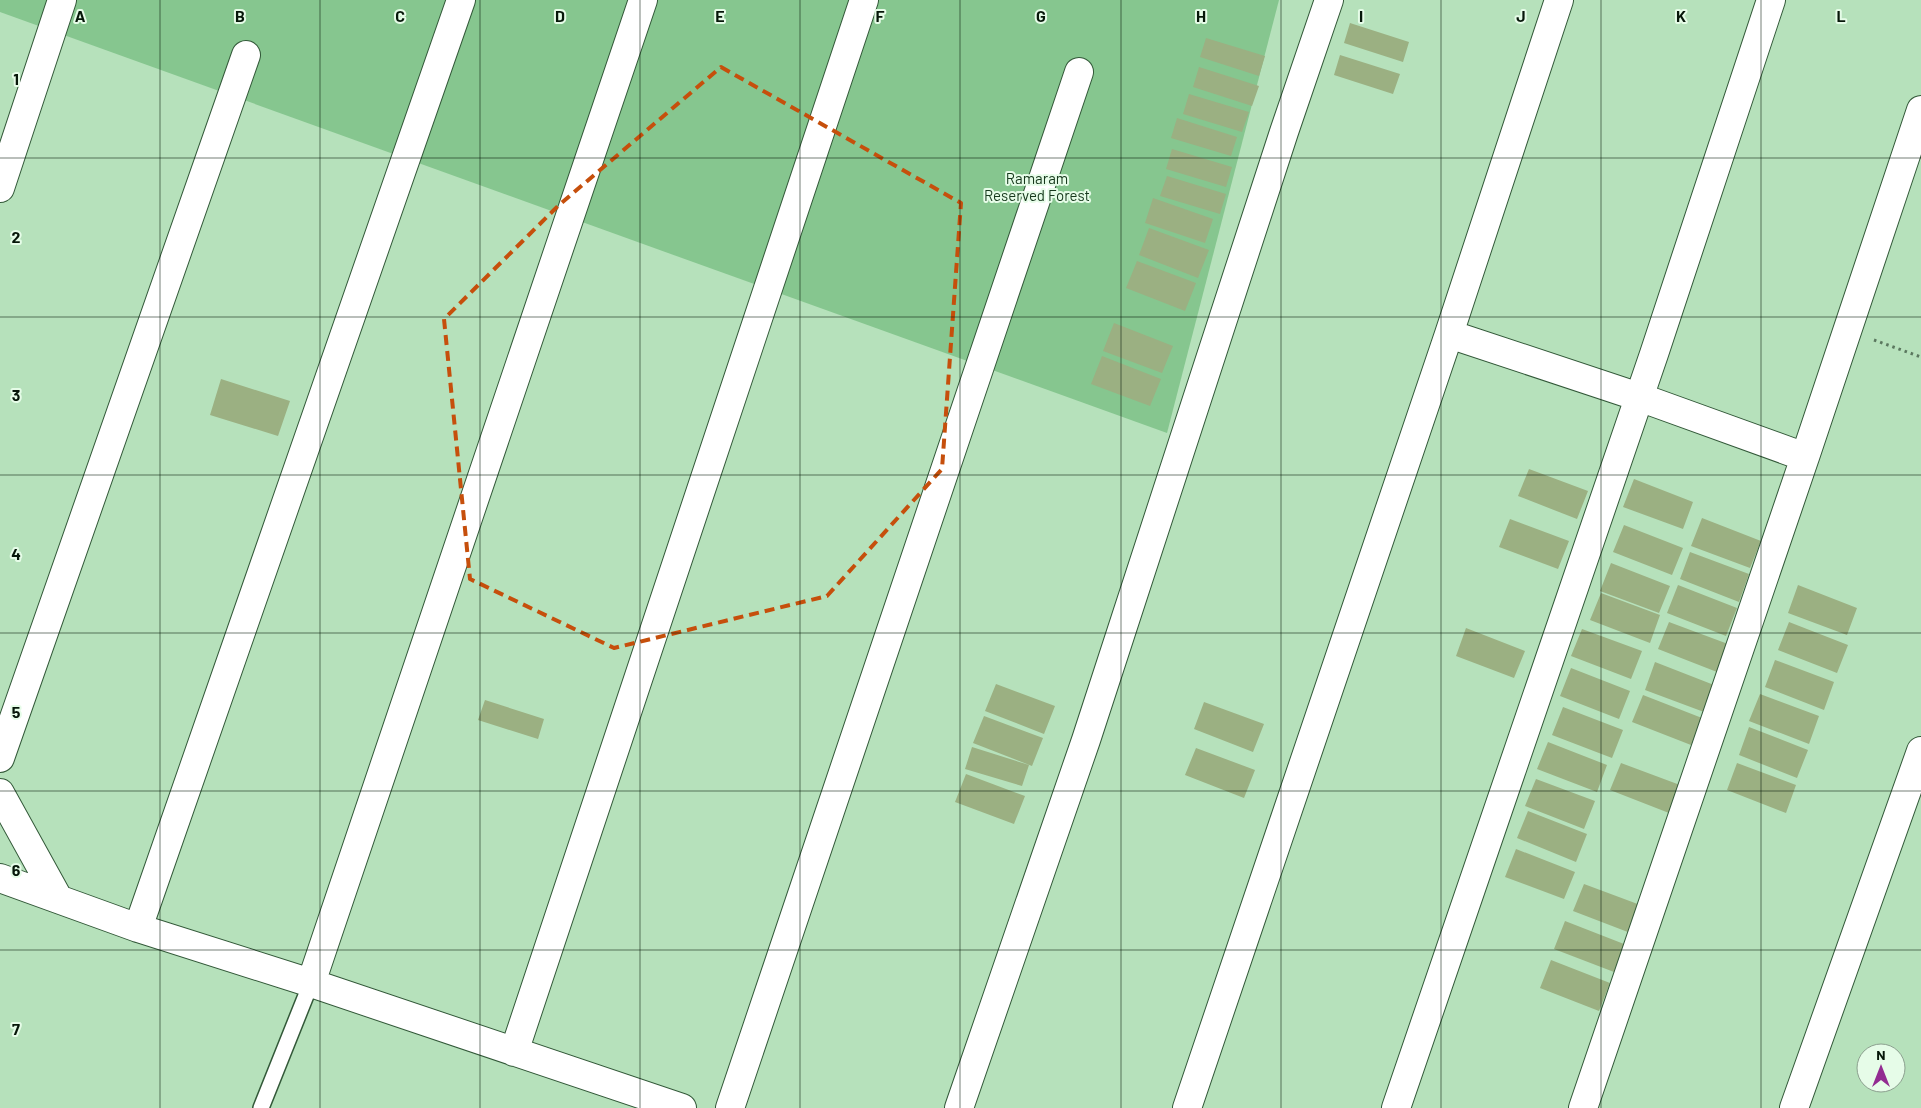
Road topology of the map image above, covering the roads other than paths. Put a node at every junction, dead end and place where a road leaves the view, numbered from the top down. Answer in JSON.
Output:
{"nodes":[{"id":1,"x":62,"y":0,"type":"edge"},
{"id":2,"x":461,"y":0,"type":"edge"},
{"id":3,"x":644,"y":0,"type":"edge"},
{"id":4,"x":864,"y":0,"type":"edge"},
{"id":5,"x":1328,"y":0,"type":"edge"},
{"id":6,"x":1559,"y":0,"type":"edge"},
{"id":7,"x":1771,"y":0,"type":"edge"},
{"id":8,"x":246,"y":56,"type":"dead end"},
{"id":9,"x":1079,"y":72,"type":"dead end"},
{"id":10,"x":1921,"y":110,"type":"edge"},
{"id":11,"x":0,"y":188,"type":"edge"},
{"id":12,"x":1449,"y":334,"type":"junction"},
{"id":13,"x":1639,"y":397,"type":"junction"},
{"id":14,"x":1805,"y":457,"type":"junction"},
{"id":15,"x":1921,"y":751,"type":"edge"},
{"id":16,"x":0,"y":758,"type":"edge"},
{"id":17,"x":0,"y":793,"type":"edge"},
{"id":18,"x":0,"y":878,"type":"edge"},
{"id":19,"x":58,"y":898,"type":"junction"},
{"id":20,"x":138,"y":928,"type":"junction"},
{"id":21,"x":311,"y":983,"type":"junction"},
{"id":22,"x":514,"y":1052,"type":"junction"},
{"id":23,"x":261,"y":1108,"type":"edge"},
{"id":24,"x":682,"y":1108,"type":"edge"},
{"id":25,"x":730,"y":1108,"type":"edge"},
{"id":26,"x":959,"y":1108,"type":"edge"},
{"id":27,"x":1187,"y":1108,"type":"edge"},
{"id":28,"x":1396,"y":1108,"type":"edge"},
{"id":29,"x":1583,"y":1108,"type":"edge"},
{"id":30,"x":1794,"y":1108,"type":"edge"}],
"edges":[{"from":1,"to":11,"type":"street"},
{"from":2,"to":20,"type":"street"},
{"from":3,"to":21,"type":"street"},
{"from":4,"to":22,"type":"street"},
{"from":5,"to":26,"type":"street"},
{"from":6,"to":12,"type":"street"},
{"from":7,"to":13,"type":"street"},
{"from":8,"to":16,"type":"street"},
{"from":9,"to":25,"type":"street"},
{"from":10,"to":14,"type":"street"},
{"from":12,"to":13,"type":"street"},
{"from":12,"to":27,"type":"street"},
{"from":13,"to":14,"type":"street"},
{"from":13,"to":28,"type":"street"},
{"from":14,"to":29,"type":"street"},
{"from":15,"to":30,"type":"street"},
{"from":17,"to":19,"type":"street"},
{"from":18,"to":19,"type":"street"},
{"from":19,"to":20,"type":"street"},
{"from":20,"to":21,"type":"street"},
{"from":21,"to":22,"type":"street"},
{"from":21,"to":23,"type":"lane"},
{"from":22,"to":24,"type":"street"}]}
